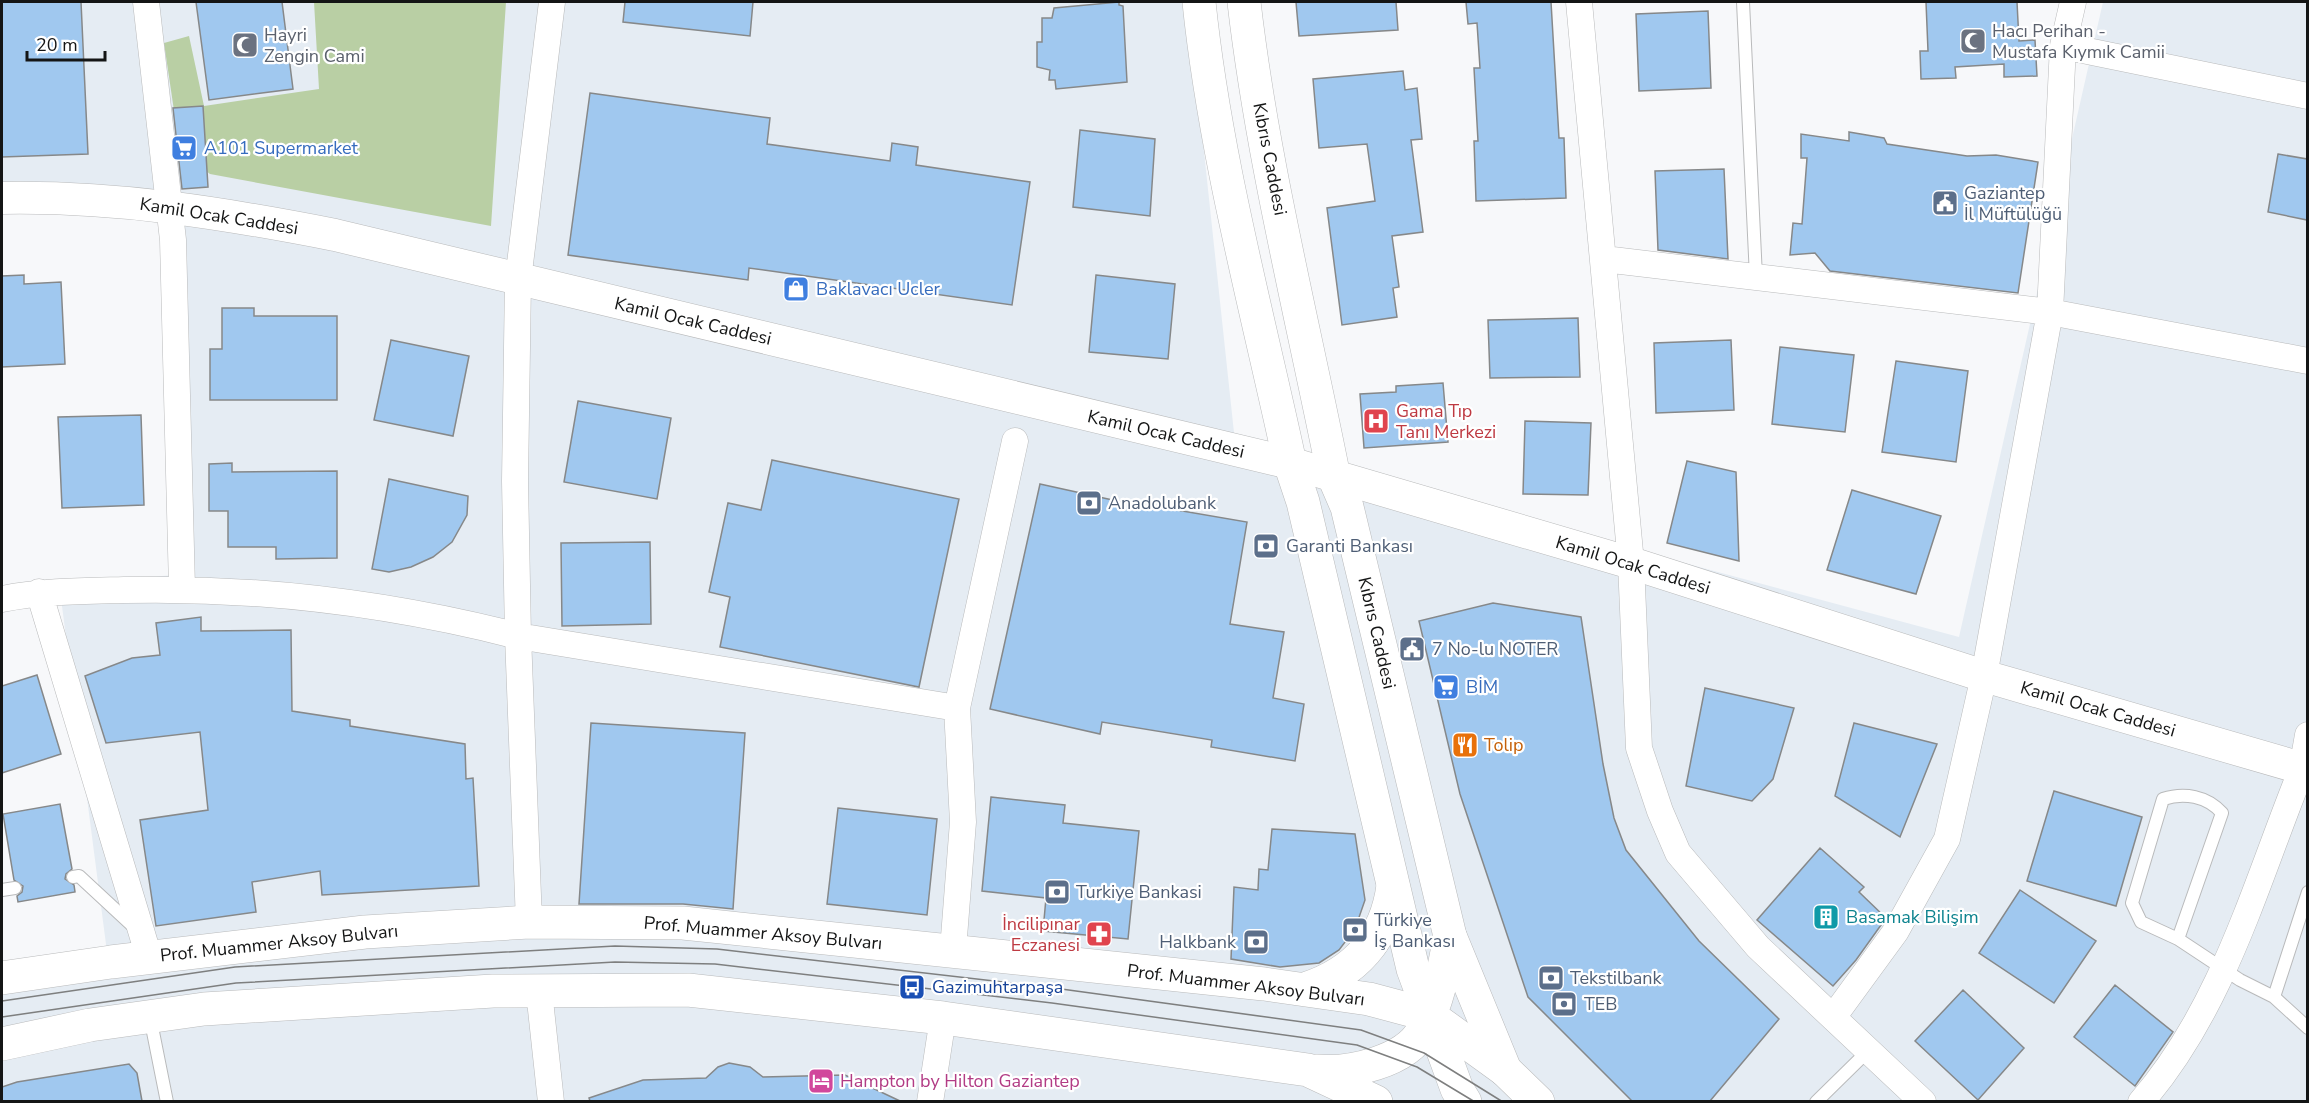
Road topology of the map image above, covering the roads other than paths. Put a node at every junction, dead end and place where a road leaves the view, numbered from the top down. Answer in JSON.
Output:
{"nodes":[{"id":1,"x":146,"y":2,"type":"edge"},
{"id":2,"x":552,"y":2,"type":"edge"},
{"id":3,"x":1198,"y":2,"type":"edge"},
{"id":4,"x":1244,"y":2,"type":"edge"},
{"id":5,"x":1579,"y":2,"type":"edge"},
{"id":6,"x":1743,"y":2,"type":"edge"},
{"id":7,"x":2073,"y":2,"type":"edge"},
{"id":8,"x":2063,"y":46,"type":"junction"},
{"id":9,"x":2307,"y":96,"type":"edge"},
{"id":10,"x":2,"y":198,"type":"edge"},
{"id":11,"x":168,"y":205,"type":"junction"},
{"id":12,"x":1604,"y":259,"type":"junction"},
{"id":13,"x":1756,"y":277,"type":"junction"},
{"id":14,"x":518,"y":280,"type":"junction"},
{"id":15,"x":2050,"y":312,"type":"junction"},
{"id":16,"x":2307,"y":361,"type":"edge"},
{"id":17,"x":1015,"y":441,"type":"dead end"},
{"id":18,"x":1290,"y":463,"type":"junction"},
{"id":19,"x":1334,"y":477,"type":"junction"},
{"id":20,"x":1631,"y":563,"type":"junction"},
{"id":21,"x":182,"y":588,"type":"junction"},
{"id":22,"x":39,"y":592,"type":"junction"},
{"id":23,"x":2,"y":599,"type":"edge"},
{"id":24,"x":518,"y":636,"type":"junction"},
{"id":25,"x":1984,"y":676,"type":"junction"},
{"id":26,"x":957,"y":708,"type":"junction"},
{"id":27,"x":2307,"y":735,"type":"edge"},
{"id":28,"x":2305,"y":769,"type":"edge"},
{"id":29,"x":73,"y":877,"type":"dead end"},
{"id":30,"x":1393,"y":886,"type":"junction"},
{"id":31,"x":15,"y":888,"type":"dead end"},
{"id":32,"x":2,"y":890,"type":"edge"},
{"id":33,"x":2307,"y":892,"type":"edge"},
{"id":34,"x":529,"y":921,"type":"junction"},
{"id":35,"x":1450,"y":936,"type":"junction"},
{"id":36,"x":2178,"y":939,"type":"junction"},
{"id":37,"x":145,"y":945,"type":"junction"},
{"id":38,"x":953,"y":950,"type":"junction"},
{"id":39,"x":2223,"y":968,"type":"junction"},
{"id":40,"x":2,"y":978,"type":"edge"},
{"id":41,"x":1305,"y":989,"type":"junction"},
{"id":42,"x":539,"y":991,"type":"junction"},
{"id":43,"x":2274,"y":997,"type":"junction"},
{"id":44,"x":1429,"y":1016,"type":"junction"},
{"id":45,"x":1834,"y":1016,"type":"junction"},
{"id":46,"x":150,"y":1017,"type":"junction"},
{"id":47,"x":943,"y":1018,"type":"junction"},
{"id":48,"x":2307,"y":1028,"type":"edge"},
{"id":49,"x":2,"y":1044,"type":"edge"},
{"id":50,"x":1869,"y":1050,"type":"junction"},
{"id":51,"x":1308,"y":1070,"type":"junction"},
{"id":52,"x":1505,"y":1071,"type":"junction"},
{"id":53,"x":167,"y":1101,"type":"edge"},
{"id":54,"x":551,"y":1101,"type":"edge"},
{"id":55,"x":930,"y":1101,"type":"edge"},
{"id":56,"x":1376,"y":1101,"type":"edge"},
{"id":57,"x":1465,"y":1101,"type":"edge"},
{"id":58,"x":1538,"y":1101,"type":"edge"},
{"id":59,"x":1816,"y":1101,"type":"edge"},
{"id":60,"x":1923,"y":1101,"type":"edge"},
{"id":61,"x":2141,"y":1101,"type":"edge"}],
"edges":[{"from":1,"to":11,"type":"street"},
{"from":2,"to":14,"type":"street"},
{"from":3,"to":18,"type":"main road"},
{"from":4,"to":19,"type":"main road","name":"Kıbrıs Caddesi"},
{"from":5,"to":12,"type":"street"},
{"from":6,"to":13,"type":"lane"},
{"from":7,"to":8,"type":"street"},
{"from":8,"to":9,"type":"street"},
{"from":8,"to":15,"type":"street"},
{"from":10,"to":11,"type":"street","name":"Kamil Ocak Caddesi"},
{"from":11,"to":14,"type":"street","name":"Kamil Ocak Caddesi"},
{"from":11,"to":21,"type":"street"},
{"from":12,"to":13,"type":"street"},
{"from":12,"to":20,"type":"street"},
{"from":13,"to":15,"type":"street"},
{"from":14,"to":18,"type":"street","name":"Kamil Ocak Caddesi"},
{"from":14,"to":24,"type":"street"},
{"from":15,"to":16,"type":"street"},
{"from":15,"to":25,"type":"street"},
{"from":17,"to":26,"type":"street"},
{"from":18,"to":19,"type":"street","name":"Kamil Ocak Caddesi"},
{"from":18,"to":30,"type":"main road"},
{"from":19,"to":20,"type":"street","name":"Kamil Ocak Caddesi"},
{"from":19,"to":35,"type":"main road","name":"Kıbrıs Caddesi"},
{"from":20,"to":25,"type":"street","name":"Kamil Ocak Caddesi"},
{"from":20,"to":45,"type":"street"},
{"from":21,"to":22,"type":"street"},
{"from":21,"to":24,"type":"street"},
{"from":22,"to":23,"type":"street"},
{"from":22,"to":37,"type":"street"},
{"from":24,"to":26,"type":"street"},
{"from":24,"to":34,"type":"street"},
{"from":25,"to":28,"type":"street","name":"Kamil Ocak Caddesi"},
{"from":25,"to":45,"type":"street"},
{"from":26,"to":38,"type":"street"},
{"from":27,"to":28,"type":"street"},
{"from":28,"to":39,"type":"street"},
{"from":29,"to":37,"type":"lane"},
{"from":30,"to":41,"type":"main road"},
{"from":30,"to":44,"type":"main road"},
{"from":31,"to":32,"type":"lane"},
{"from":33,"to":43,"type":"lane"},
{"from":34,"to":37,"type":"main road","name":"Prof. Muammer Aksoy Bulvarı"},
{"from":34,"to":38,"type":"main road","name":"Prof. Muammer Aksoy Bulvarı"},
{"from":35,"to":44,"type":"main road"},
{"from":35,"to":52,"type":"main road","name":"Kıbrıs Caddesi"},
{"from":36,"to":36,"type":"lane"},
{"from":36,"to":39,"type":"lane"},
{"from":37,"to":40,"type":"main road","name":"Prof. Muammer Aksoy Bulvarı"},
{"from":38,"to":41,"type":"main road","name":"Prof. Muammer Aksoy Bulvarı"},
{"from":39,"to":43,"type":"lane"},
{"from":39,"to":61,"type":"street"},
{"from":41,"to":44,"type":"main road","name":"Prof. Muammer Aksoy Bulvarı"},
{"from":42,"to":46,"type":"main road"},
{"from":42,"to":47,"type":"main road"},
{"from":42,"to":54,"type":"street"},
{"from":43,"to":48,"type":"lane"},
{"from":44,"to":51,"type":"main road"},
{"from":44,"to":52,"type":"main road","name":"Prof. Muammer Aksoy Bulvarı"},
{"from":44,"to":57,"type":"main road"},
{"from":45,"to":50,"type":"street"},
{"from":46,"to":49,"type":"main road"},
{"from":46,"to":53,"type":"lane"},
{"from":47,"to":51,"type":"main road"},
{"from":47,"to":55,"type":"street"},
{"from":50,"to":59,"type":"lane"},
{"from":50,"to":60,"type":"street"},
{"from":51,"to":56,"type":"main road"},
{"from":52,"to":58,"type":"main road","name":"Kıbrıs Caddesi"}]}
